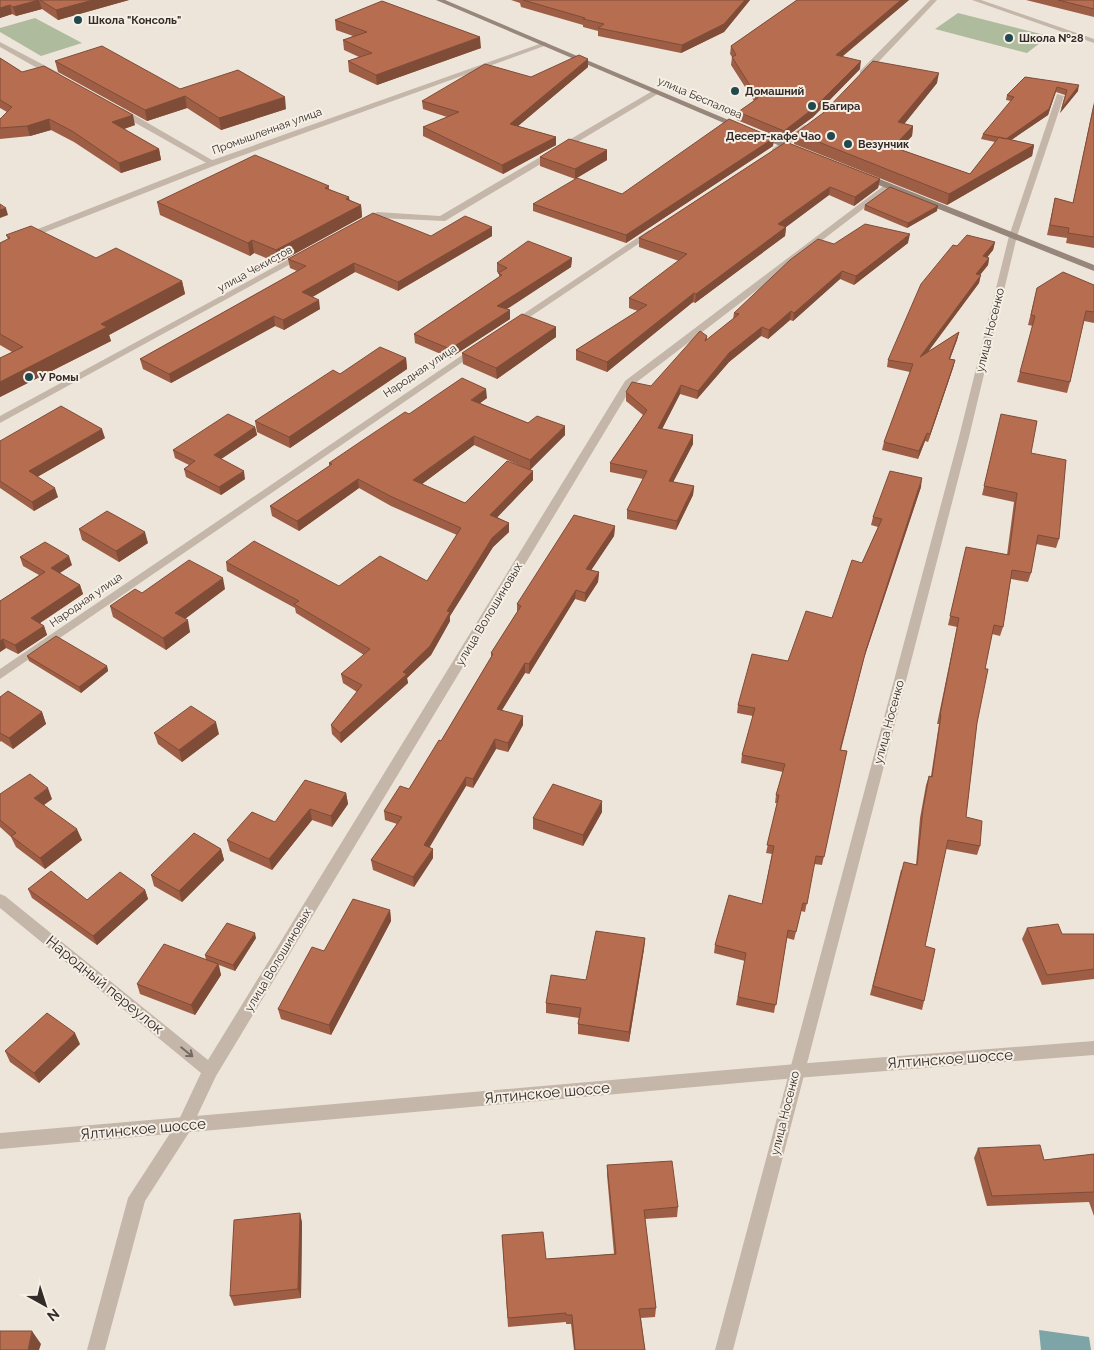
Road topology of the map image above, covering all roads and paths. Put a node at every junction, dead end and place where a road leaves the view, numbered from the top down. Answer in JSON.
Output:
{"nodes":[{"id":1,"x":439,"y":0,"type":"edge"},
{"id":2,"x":934,"y":0,"type":"edge"},
{"id":3,"x":975,"y":0,"type":"edge"},
{"id":4,"x":1094,"y":41,"type":"edge"},
{"id":5,"x":0,"y":44,"type":"edge"},
{"id":6,"x":545,"y":44,"type":"junction"},
{"id":7,"x":60,"y":77,"type":"edge"},
{"id":8,"x":856,"y":80,"type":"edge"},
{"id":9,"x":657,"y":92,"type":"junction"},
{"id":10,"x":1060,"y":96,"type":"edge"},
{"id":11,"x":111,"y":106,"type":"edge"},
{"id":12,"x":817,"y":120,"type":"edge"},
{"id":13,"x":784,"y":145,"type":"junction"},
{"id":14,"x":811,"y":155,"type":"edge"},
{"id":15,"x":768,"y":156,"type":"edge"},
{"id":16,"x":213,"y":163,"type":"junction"},
{"id":17,"x":854,"y":172,"type":"edge"},
{"id":18,"x":889,"y":186,"type":"junction"},
{"id":19,"x":360,"y":225,"type":"edge"},
{"id":20,"x":660,"y":227,"type":"edge"},
{"id":21,"x":1013,"y":236,"type":"junction"},
{"id":22,"x":0,"y":247,"type":"edge"},
{"id":23,"x":316,"y":249,"type":"edge"},
{"id":24,"x":1094,"y":268,"type":"edge"},
{"id":25,"x":502,"y":332,"type":"edge"},
{"id":26,"x":485,"y":342,"type":"edge"},
{"id":27,"x":0,"y":420,"type":"edge"},
{"id":28,"x":0,"y":675,"type":"edge"},
{"id":29,"x":0,"y":900,"type":"edge"},
{"id":30,"x":1094,"y":1048,"type":"edge"},
{"id":31,"x":210,"y":1071,"type":"junction"},
{"id":32,"x":796,"y":1071,"type":"junction"},
{"id":33,"x":184,"y":1126,"type":"junction"},
{"id":34,"x":0,"y":1141,"type":"edge"},
{"id":35,"x":96,"y":1350,"type":"edge"},
{"id":36,"x":724,"y":1350,"type":"edge"}],
"edges":[{"from":1,"to":6,"type":"main road","name":"улица Беспалова"},
{"from":2,"to":8,"type":"street"},
{"from":3,"to":4,"type":"street"},
{"from":5,"to":7,"type":"street"},
{"from":6,"to":9,"type":"main road","name":"улица Беспалова"},
{"from":6,"to":16,"type":"street","name":"Промышленная улица"},
{"from":9,"to":13,"type":"main road","name":"улица Беспалова"},
{"from":9,"to":19,"type":"street"},
{"from":10,"to":21,"type":"street","name":"улица Носенко"},
{"from":11,"to":16,"type":"street"},
{"from":12,"to":13,"type":"street"},
{"from":13,"to":14,"type":"main road","name":"улица Беспалова"},
{"from":13,"to":15,"type":"street"},
{"from":16,"to":22,"type":"street","name":"Промышленная улица"},
{"from":17,"to":18,"type":"main road"},
{"from":18,"to":21,"type":"main road"},
{"from":18,"to":31,"type":"street","name":"улица Волошиновых"},
{"from":20,"to":25,"type":"street"},
{"from":21,"to":24,"type":"main road"},
{"from":21,"to":32,"type":"street","name":"улица Носенко"},
{"from":23,"to":27,"type":"street","name":"улица Чекистов"},
{"from":26,"to":28,"type":"street","name":"Народная улица"},
{"from":29,"to":31,"type":"street","name":"Народный переулок","one_way":true},
{"from":30,"to":32,"type":"street","name":"Ялтинское шоссе"},
{"from":31,"to":33,"type":"street","name":"улица Волошиновых"},
{"from":32,"to":33,"type":"street","name":"Ялтинское шоссе"},
{"from":32,"to":36,"type":"street","name":"улица Носенко"},
{"from":33,"to":34,"type":"street","name":"Ялтинское шоссе"},
{"from":33,"to":35,"type":"street","name":"улица Волошиновых"}]}
